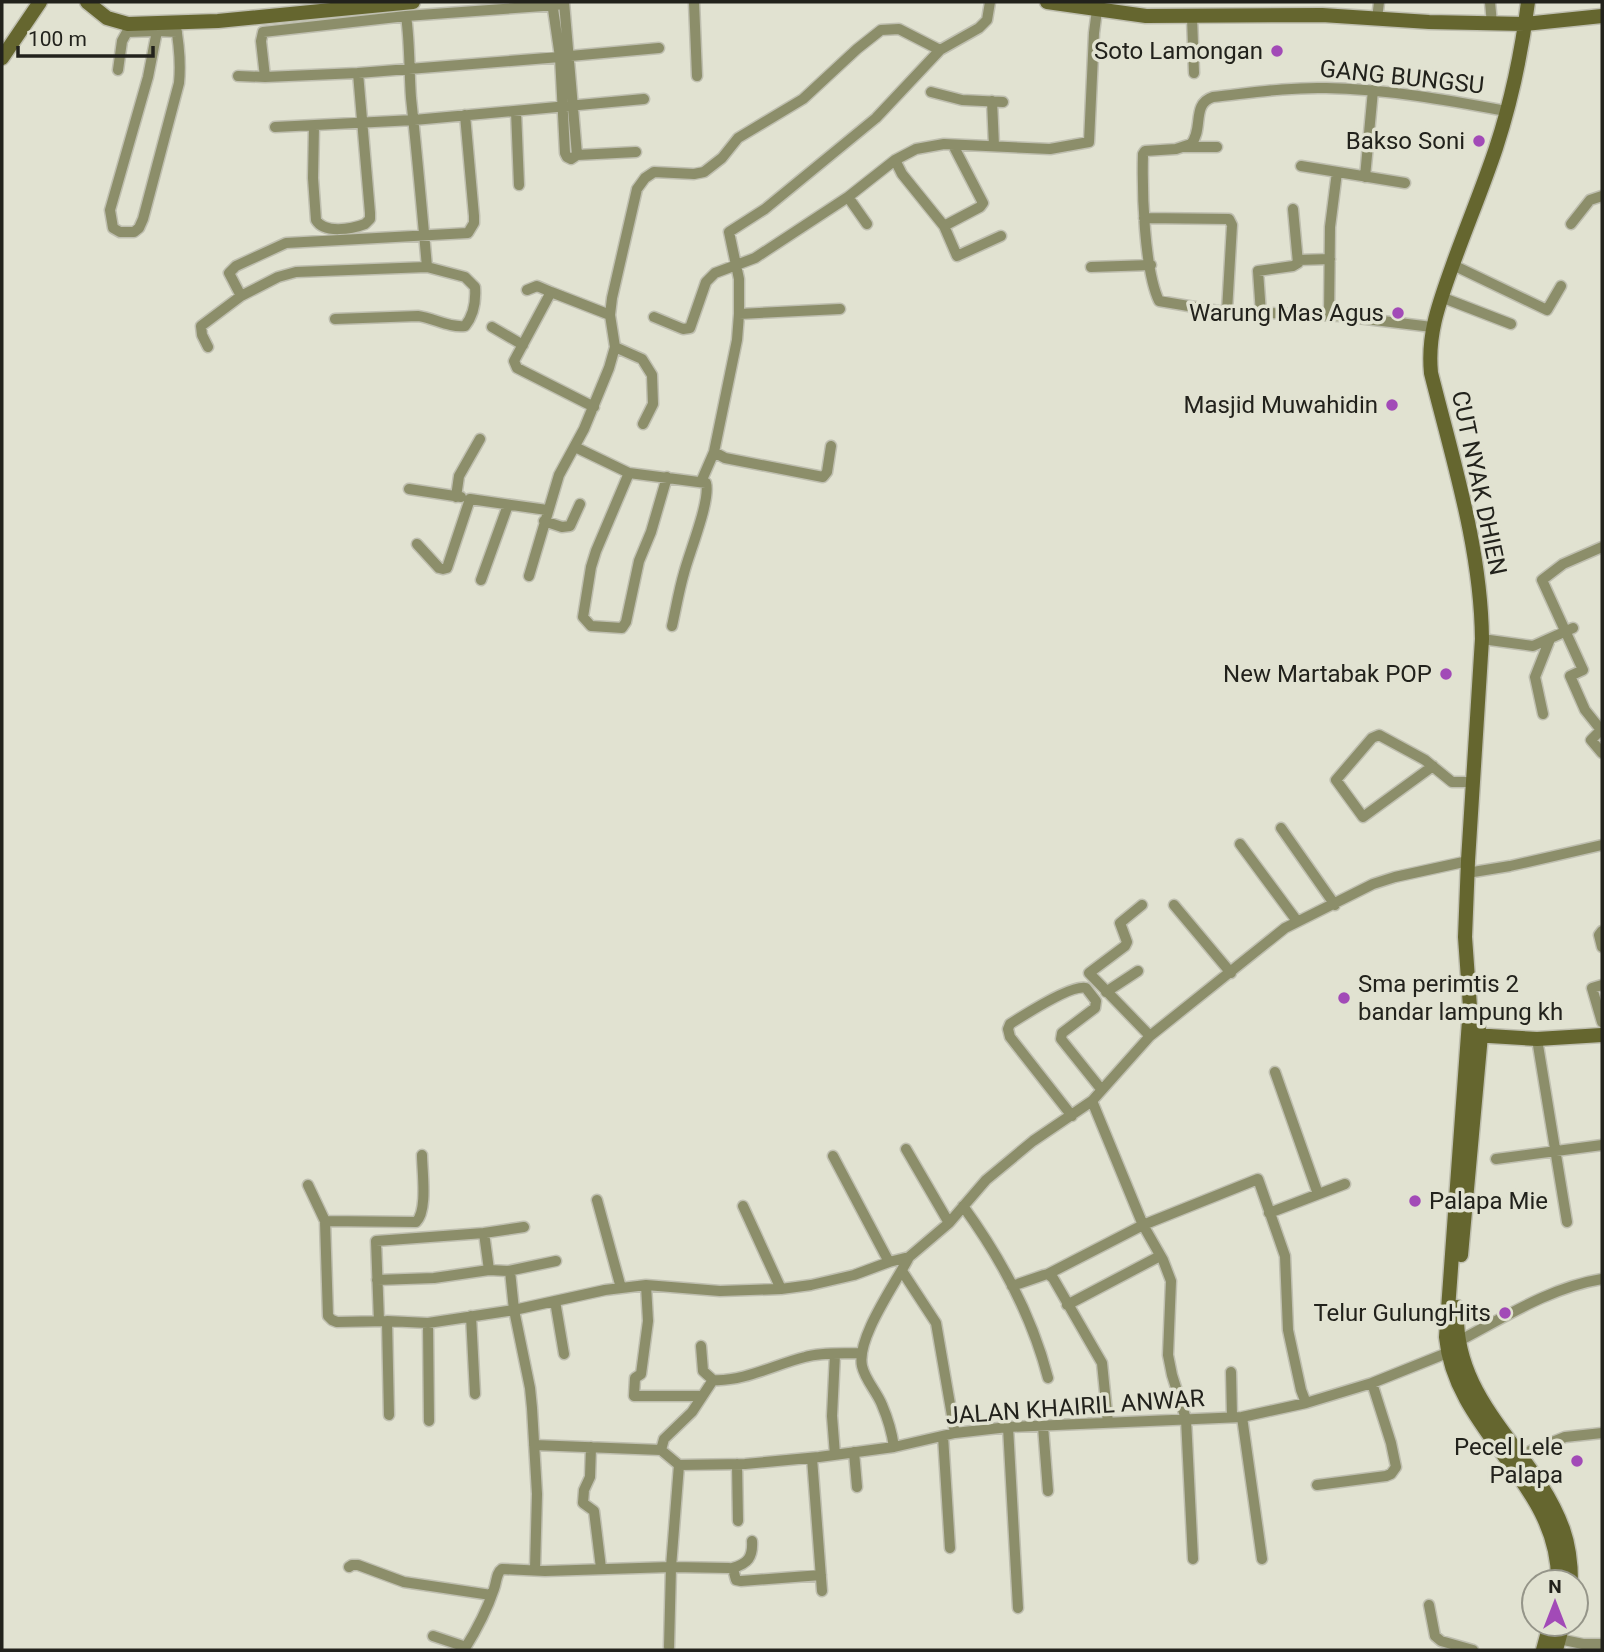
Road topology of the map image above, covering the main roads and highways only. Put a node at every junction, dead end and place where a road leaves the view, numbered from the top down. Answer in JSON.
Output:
{"nodes":[{"id":1,"x":40,"y":2,"type":"edge"},
{"id":2,"x":86,"y":2,"type":"edge"},
{"id":3,"x":414,"y":2,"type":"edge"},
{"id":4,"x":1047,"y":2,"type":"edge"},
{"id":5,"x":1528,"y":2,"type":"edge"},
{"id":6,"x":1275,"y":8,"type":"edge"},
{"id":7,"x":1145,"y":9,"type":"edge"},
{"id":8,"x":1323,"y":9,"type":"edge"},
{"id":9,"x":1602,"y":16,"type":"edge"},
{"id":10,"x":1525,"y":24,"type":"junction"},
{"id":11,"x":2,"y":58,"type":"edge"},
{"id":12,"x":1475,"y":1035,"type":"junction"},
{"id":13,"x":1602,"y":1035,"type":"edge"},
{"id":14,"x":1453,"y":1297,"type":"junction"},
{"id":15,"x":1469,"y":1392,"type":"junction"},
{"id":16,"x":1532,"y":1485,"type":"junction"},
{"id":17,"x":1557,"y":1568,"type":"edge"},
{"id":18,"x":1570,"y":1568,"type":"edge"}],
"edges":[{"from":1,"to":11,"type":"main road"},
{"from":2,"to":3,"type":"main road"},
{"from":4,"to":7,"type":"main road"},
{"from":5,"to":10,"type":"main road","name":"CUT NYAK DHIEN"},
{"from":6,"to":7,"type":"main road"},
{"from":6,"to":8,"type":"main road"},
{"from":8,"to":10,"type":"main road"},
{"from":9,"to":10,"type":"main road"},
{"from":10,"to":12,"type":"main road","name":"CUT NYAK DHIEN"},
{"from":12,"to":13,"type":"main road"},
{"from":12,"to":14,"type":"main road","name":"CUT NYAK DHIEN"},
{"from":14,"to":15,"type":"main road"},
{"from":14,"to":15,"type":"main road"},
{"from":15,"to":16,"type":"main road"},
{"from":15,"to":16,"type":"main road"},
{"from":16,"to":17,"type":"main road"},
{"from":16,"to":18,"type":"main road"}]}
